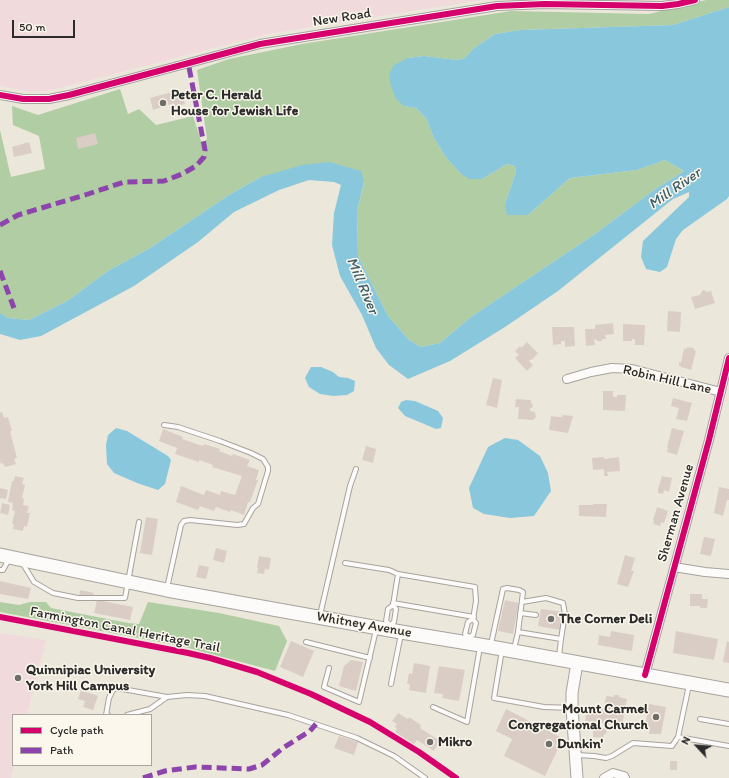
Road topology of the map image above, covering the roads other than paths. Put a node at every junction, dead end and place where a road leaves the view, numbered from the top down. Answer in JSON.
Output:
{"nodes":[{"id":1,"x":695,"y":0,"type":"edge"},
{"id":2,"x":496,"y":3,"type":"edge"},
{"id":3,"x":0,"y":95,"type":"edge"},
{"id":4,"x":729,"y":358,"type":"edge"},
{"id":5,"x":567,"y":379,"type":"dead end"},
{"id":6,"x":721,"y":392,"type":"junction"},
{"id":7,"x":164,"y":425,"type":"dead end"},
{"id":8,"x":356,"y":469,"type":"dead end"},
{"id":9,"x":139,"y":522,"type":"dead end"},
{"id":10,"x":10,"y":557,"type":"edge"},
{"id":11,"x":345,"y":563,"type":"dead end"},
{"id":12,"x":674,"y":567,"type":"junction"},
{"id":13,"x":0,"y":570,"type":"edge"},
{"id":14,"x":398,"y":574,"type":"junction"},
{"id":15,"x":729,"y":574,"type":"edge"},
{"id":16,"x":416,"y":578,"type":"junction"},
{"id":17,"x":430,"y":580,"type":"junction"},
{"id":18,"x":128,"y":582,"type":"junction"},
{"id":19,"x":415,"y":583,"type":"dead end"},
{"id":20,"x":429,"y":586,"type":"dead end"},
{"id":21,"x":167,"y":590,"type":"junction"},
{"id":22,"x":522,"y":602,"type":"junction"},
{"id":23,"x":393,"y":604,"type":"junction"},
{"id":24,"x":520,"y":613,"type":"junction"},
{"id":25,"x":536,"y":615,"type":"dead end"},
{"id":26,"x":320,"y":617,"type":"junction"},
{"id":27,"x":473,"y":618,"type":"junction"},
{"id":28,"x":389,"y":628,"type":"junction"},
{"id":29,"x":518,"y":632,"type":"junction"},
{"id":30,"x":561,"y":639,"type":"junction"},
{"id":31,"x":306,"y":642,"type":"dead end"},
{"id":32,"x":487,"y":645,"type":"junction"},
{"id":33,"x":370,"y":658,"type":"junction"},
{"id":34,"x":558,"y":659,"type":"junction"},
{"id":35,"x":577,"y":663,"type":"junction"},
{"id":36,"x":329,"y":668,"type":"dead end"},
{"id":37,"x":645,"y":675,"type":"junction"},
{"id":38,"x":689,"y":683,"type":"junction"},
{"id":39,"x":391,"y":684,"type":"dead end"},
{"id":40,"x":729,"y":690,"type":"edge"},
{"id":41,"x":167,"y":697,"type":"junction"},
{"id":42,"x":434,"y":707,"type":"dead end"},
{"id":43,"x":572,"y":708,"type":"junction"},
{"id":44,"x":106,"y":714,"type":"edge"},
{"id":45,"x":131,"y":714,"type":"edge"},
{"id":46,"x":700,"y":719,"type":"dead end"},
{"id":47,"x":729,"y":724,"type":"edge"},
{"id":48,"x":678,"y":737,"type":"junction"},
{"id":49,"x":729,"y":746,"type":"edge"},
{"id":50,"x":574,"y":755,"type":"junction"},
{"id":51,"x":425,"y":778,"type":"edge"},
{"id":52,"x":576,"y":778,"type":"edge"},
{"id":53,"x":604,"y":778,"type":"edge"},
{"id":54,"x":625,"y":778,"type":"edge"}],
"edges":[{"from":1,"to":2,"type":"street","name":"New Road"},
{"from":2,"to":3,"type":"street","name":"New Road"},
{"from":4,"to":6,"type":"street","name":"Sherman Avenue"},
{"from":5,"to":6,"type":"street","name":"Robin Hill Lane"},
{"from":6,"to":12,"type":"street","name":"Sherman Avenue"},
{"from":7,"to":21,"type":"lane"},
{"from":8,"to":26,"type":"lane"},
{"from":9,"to":18,"type":"lane"},
{"from":10,"to":13,"type":"lane"},
{"from":10,"to":18,"type":"highway","name":"Whitney Avenue"},
{"from":10,"to":18,"type":"lane"},
{"from":11,"to":14,"type":"lane"},
{"from":12,"to":15,"type":"street"},
{"from":12,"to":37,"type":"street","name":"Sherman Avenue"},
{"from":14,"to":16,"type":"lane"},
{"from":14,"to":23,"type":"lane"},
{"from":16,"to":17,"type":"lane"},
{"from":16,"to":19,"type":"lane"},
{"from":17,"to":20,"type":"lane"},
{"from":17,"to":27,"type":"lane"},
{"from":18,"to":21,"type":"highway","name":"Whitney Avenue"},
{"from":21,"to":26,"type":"highway","name":"Whitney Avenue"},
{"from":22,"to":24,"type":"lane"},
{"from":22,"to":30,"type":"lane"},
{"from":22,"to":32,"type":"lane"},
{"from":23,"to":27,"type":"lane"},
{"from":23,"to":28,"type":"lane"},
{"from":23,"to":28,"type":"lane"},
{"from":24,"to":25,"type":"lane"},
{"from":24,"to":29,"type":"lane"},
{"from":26,"to":28,"type":"highway","name":"Whitney Avenue"},
{"from":27,"to":32,"type":"lane"},
{"from":27,"to":32,"type":"lane"},
{"from":28,"to":32,"type":"highway","name":"Whitney Avenue"},
{"from":28,"to":33,"type":"lane"},
{"from":28,"to":39,"type":"lane"},
{"from":29,"to":30,"type":"lane"},
{"from":29,"to":32,"type":"lane"},
{"from":30,"to":34,"type":"lane"},
{"from":31,"to":33,"type":"lane"},
{"from":32,"to":34,"type":"highway","name":"Whitney Avenue"},
{"from":32,"to":42,"type":"lane"},
{"from":32,"to":43,"type":"lane"},
{"from":33,"to":36,"type":"lane"},
{"from":34,"to":35,"type":"highway","name":"Whitney Avenue"},
{"from":35,"to":37,"type":"highway","name":"Whitney Avenue"},
{"from":35,"to":43,"type":"main road"},
{"from":37,"to":38,"type":"highway","name":"Whitney Avenue"},
{"from":38,"to":40,"type":"highway","name":"Whitney Avenue"},
{"from":38,"to":48,"type":"lane"},
{"from":41,"to":44,"type":"lane"},
{"from":41,"to":45,"type":"lane"},
{"from":41,"to":51,"type":"lane"},
{"from":43,"to":50,"type":"main road"},
{"from":46,"to":47,"type":"lane"},
{"from":48,"to":49,"type":"lane"},
{"from":48,"to":50,"type":"lane"},
{"from":50,"to":52,"type":"main road"},
{"from":53,"to":54,"type":"street"}]}
